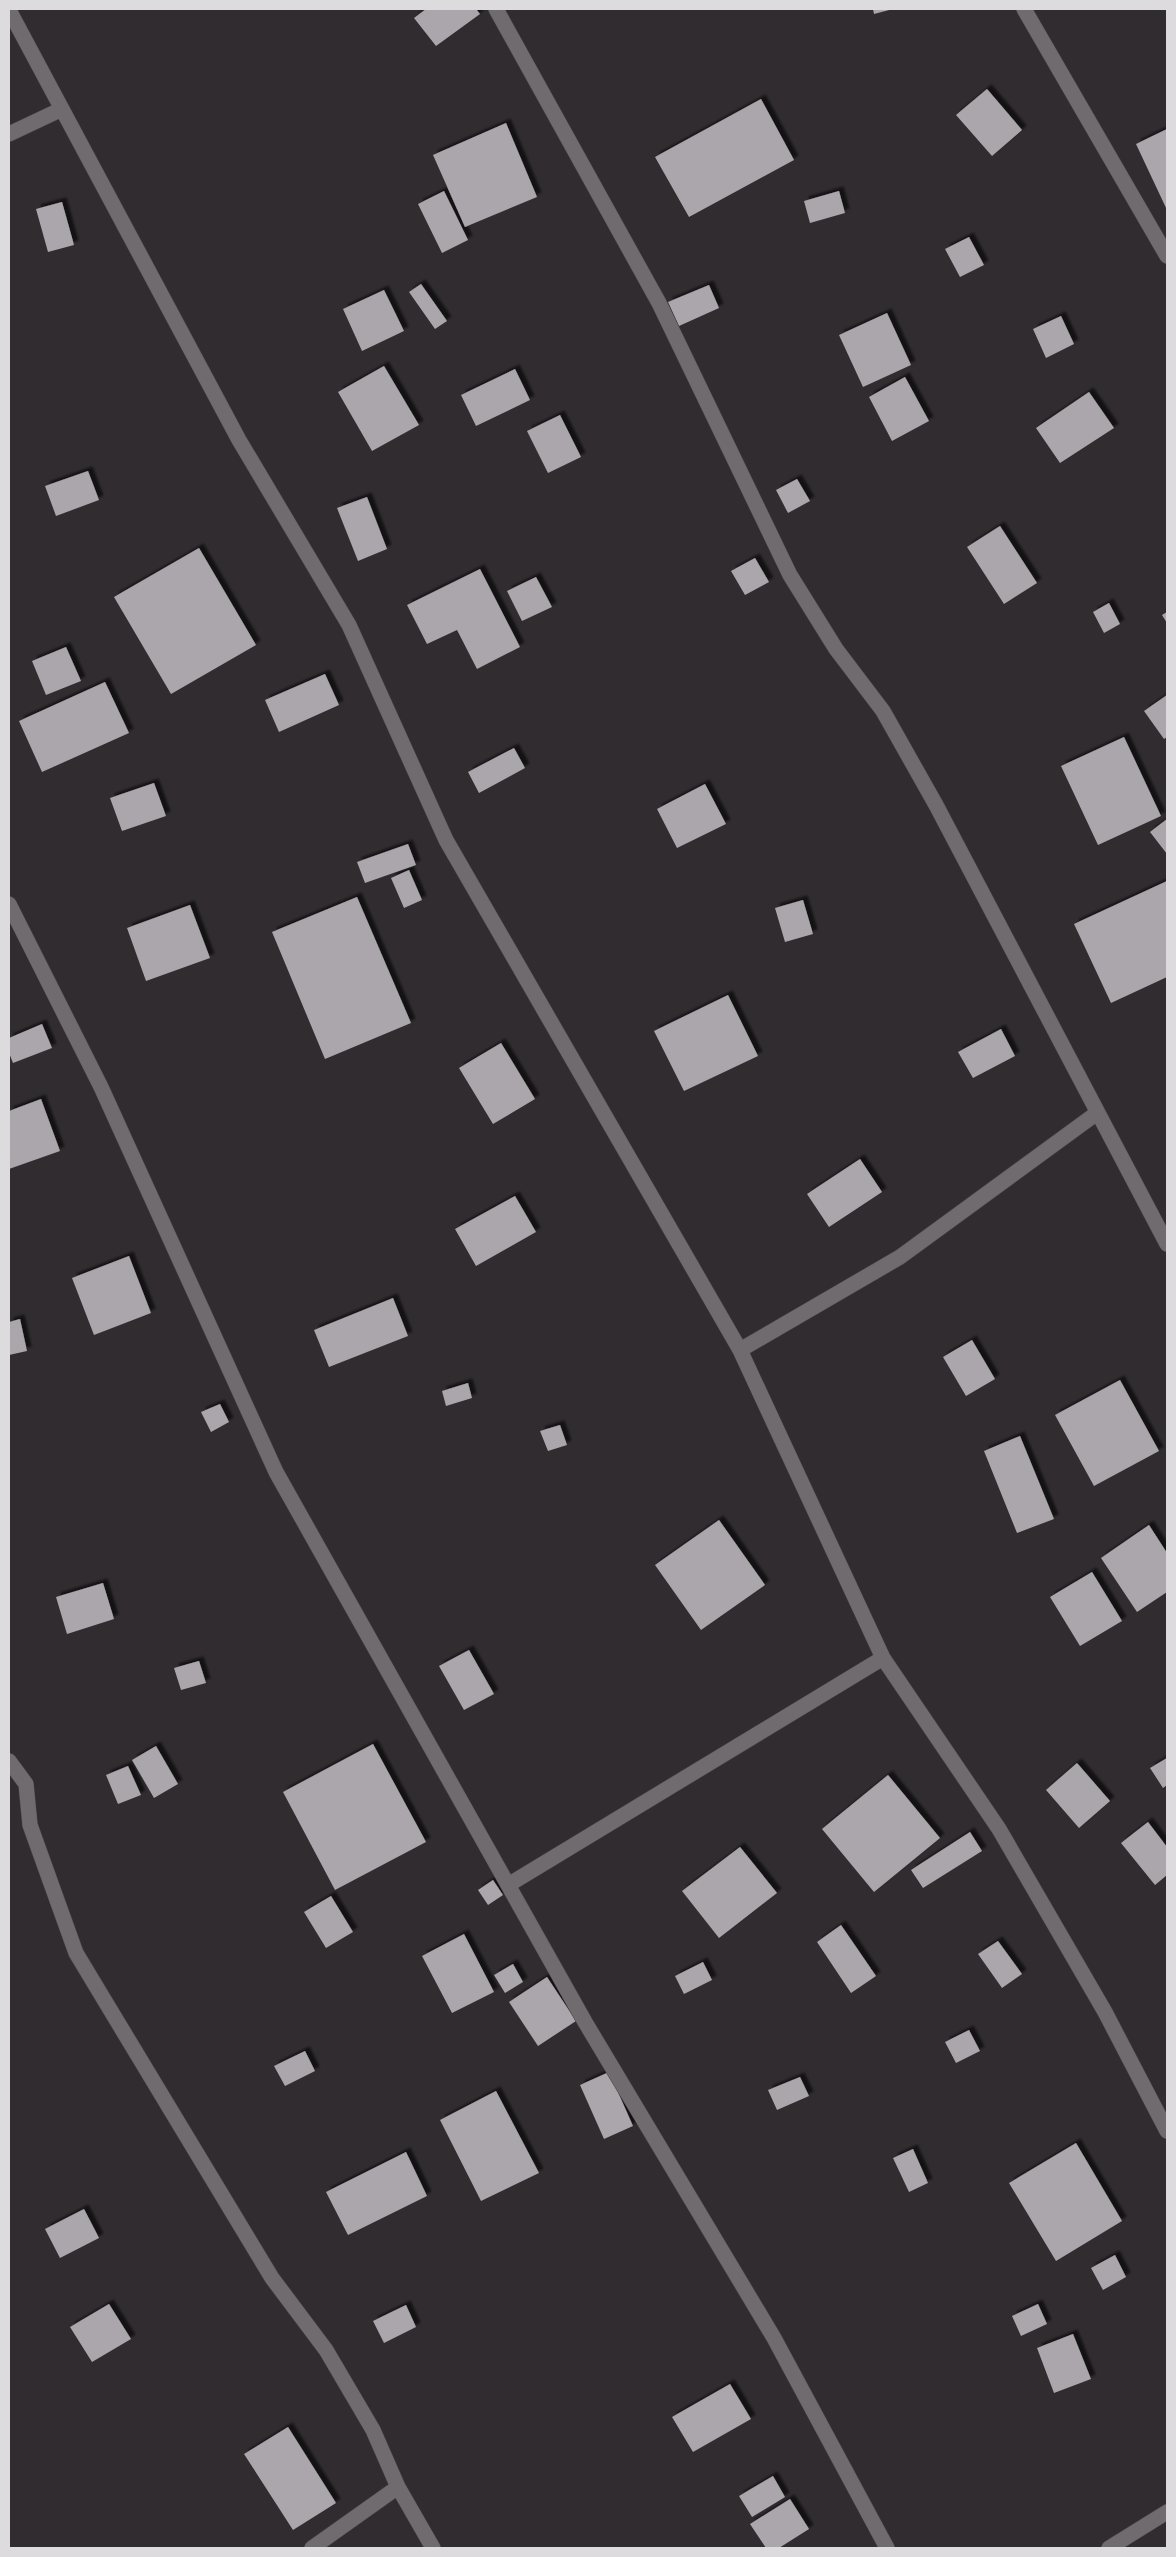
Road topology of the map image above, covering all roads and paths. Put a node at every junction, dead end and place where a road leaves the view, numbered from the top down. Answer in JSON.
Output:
{"nodes":[{"id":1,"x":496,"y":9,"type":"edge"},
{"id":2,"x":1024,"y":9,"type":"edge"},
{"id":3,"x":9,"y":10,"type":"edge"},
{"id":4,"x":62,"y":109,"type":"junction"},
{"id":5,"x":9,"y":134,"type":"edge"},
{"id":6,"x":1167,"y":256,"type":"edge"},
{"id":7,"x":9,"y":904,"type":"edge"},
{"id":8,"x":1097,"y":1113,"type":"junction"},
{"id":9,"x":1167,"y":1244,"type":"edge"},
{"id":10,"x":740,"y":1350,"type":"junction"},
{"id":11,"x":884,"y":1658,"type":"junction"},
{"id":12,"x":9,"y":1761,"type":"edge"},
{"id":13,"x":508,"y":1885,"type":"junction"},
{"id":14,"x":1167,"y":2131,"type":"edge"},
{"id":15,"x":398,"y":2486,"type":"junction"},
{"id":16,"x":1167,"y":2512,"type":"edge"},
{"id":17,"x":312,"y":2548,"type":"edge"},
{"id":18,"x":433,"y":2548,"type":"edge"},
{"id":19,"x":887,"y":2548,"type":"edge"},
{"id":20,"x":1109,"y":2548,"type":"edge"}],
"edges":[{"from":1,"to":8,"type":"street"},
{"from":2,"to":6,"type":"street"},
{"from":3,"to":4,"type":"street"},
{"from":4,"to":5,"type":"street"},
{"from":4,"to":10,"type":"street"},
{"from":7,"to":13,"type":"street"},
{"from":8,"to":9,"type":"street"},
{"from":8,"to":10,"type":"street"},
{"from":10,"to":11,"type":"street"},
{"from":11,"to":13,"type":"street"},
{"from":11,"to":14,"type":"street"},
{"from":12,"to":15,"type":"street"},
{"from":13,"to":19,"type":"street"},
{"from":15,"to":17,"type":"street"},
{"from":15,"to":18,"type":"street"},
{"from":16,"to":20,"type":"street"}]}
